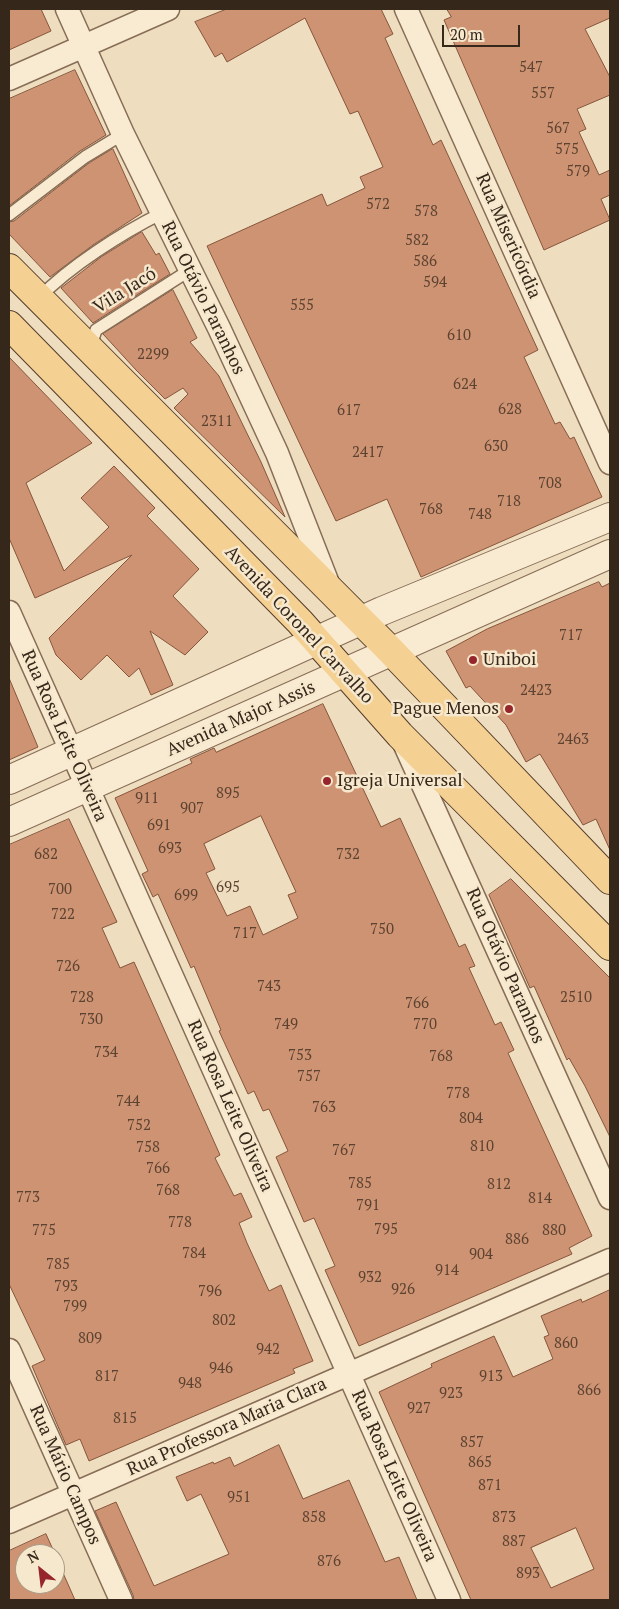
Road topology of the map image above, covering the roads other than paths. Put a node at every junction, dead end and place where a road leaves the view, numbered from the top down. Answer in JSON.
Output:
{"nodes":[{"id":1,"x":67,"y":9,"type":"edge"},
{"id":2,"x":168,"y":9,"type":"edge"},
{"id":3,"x":406,"y":9,"type":"edge"},
{"id":4,"x":82,"y":45,"type":"junction"},
{"id":5,"x":9,"y":79,"type":"edge"},
{"id":6,"x":123,"y":134,"type":"junction"},
{"id":7,"x":162,"y":213,"type":"junction"},
{"id":8,"x":9,"y":215,"type":"edge"},
{"id":9,"x":9,"y":268,"type":"edge"},
{"id":10,"x":190,"y":270,"type":"junction"},
{"id":11,"x":38,"y":299,"type":"junction"},
{"id":12,"x":9,"y":325,"type":"edge"},
{"id":13,"x":90,"y":350,"type":"junction"},
{"id":14,"x":610,"y":463,"type":"edge"},
{"id":15,"x":610,"y":517,"type":"edge"},
{"id":16,"x":610,"y":554,"type":"edge"},
{"id":17,"x":331,"y":592,"type":"junction"},
{"id":18,"x":9,"y":612,"type":"edge"},
{"id":19,"x":361,"y":621,"type":"junction"},
{"id":20,"x":317,"y":641,"type":"junction"},
{"id":21,"x":391,"y":651,"type":"junction"},
{"id":22,"x":344,"y":673,"type":"junction"},
{"id":23,"x":400,"y":735,"type":"junction"},
{"id":24,"x":72,"y":752,"type":"junction"},
{"id":25,"x":9,"y":780,"type":"edge"},
{"id":26,"x":87,"y":787,"type":"junction"},
{"id":27,"x":9,"y":822,"type":"edge"},
{"id":28,"x":610,"y":880,"type":"edge"},
{"id":29,"x":610,"y":946,"type":"edge"},
{"id":30,"x":610,"y":1198,"type":"edge"},
{"id":31,"x":610,"y":1260,"type":"edge"},
{"id":32,"x":9,"y":1350,"type":"edge"},
{"id":33,"x":349,"y":1374,"type":"junction"},
{"id":34,"x":73,"y":1494,"type":"junction"},
{"id":35,"x":9,"y":1522,"type":"edge"},
{"id":36,"x":121,"y":1600,"type":"edge"},
{"id":37,"x":448,"y":1600,"type":"edge"}],
"edges":[{"from":1,"to":4,"type":"street","name":"Rua Otávio Paranhos"},
{"from":2,"to":4,"type":"street"},
{"from":3,"to":14,"type":"street","name":"Rua Misericórdia"},
{"from":4,"to":5,"type":"street"},
{"from":4,"to":6,"type":"street","name":"Rua Otávio Paranhos"},
{"from":6,"to":7,"type":"street","name":"Rua Otávio Paranhos"},
{"from":6,"to":8,"type":"lane"},
{"from":7,"to":10,"type":"street","name":"Rua Otávio Paranhos"},
{"from":7,"to":11,"type":"lane"},
{"from":9,"to":11,"type":"main road"},
{"from":10,"to":13,"type":"lane","name":"Vila Jacó"},
{"from":10,"to":17,"type":"street","name":"Rua Otávio Paranhos"},
{"from":11,"to":13,"type":"main road"},
{"from":12,"to":20,"type":"main road","name":"Avenida Coronel Carvalho"},
{"from":13,"to":17,"type":"main road"},
{"from":15,"to":19,"type":"street"},
{"from":16,"to":21,"type":"street","name":"Avenida Major Assis"},
{"from":17,"to":19,"type":"main road"},
{"from":18,"to":24,"type":"street","name":"Rua Rosa Leite Oliveira"},
{"from":19,"to":20,"type":"street"},
{"from":19,"to":21,"type":"main road"},
{"from":20,"to":22,"type":"main road","name":"Avenida Coronel Carvalho"},
{"from":20,"to":24,"type":"street"},
{"from":21,"to":22,"type":"street","name":"Avenida Major Assis"},
{"from":21,"to":28,"type":"main road"},
{"from":22,"to":23,"type":"main road","name":"Avenida Coronel Carvalho"},
{"from":22,"to":26,"type":"street","name":"Avenida Major Assis"},
{"from":23,"to":29,"type":"main road","name":"Avenida Coronel Carvalho"},
{"from":23,"to":30,"type":"street","name":"Rua Otávio Paranhos"},
{"from":24,"to":25,"type":"street"},
{"from":24,"to":26,"type":"street","name":"Rua Rosa Leite Oliveira"},
{"from":26,"to":27,"type":"street","name":"Avenida Major Assis"},
{"from":26,"to":33,"type":"street","name":"Rua Rosa Leite Oliveira"},
{"from":31,"to":33,"type":"street","name":"Rua Professora Maria Clara"},
{"from":32,"to":34,"type":"street","name":"Rua Mário Campos"},
{"from":33,"to":34,"type":"street","name":"Rua Professora Maria Clara"},
{"from":33,"to":37,"type":"street","name":"Rua Rosa Leite Oliveira"},
{"from":34,"to":35,"type":"street","name":"Rua Professora Maria Clara"},
{"from":34,"to":36,"type":"street","name":"Rua Mário Campos"}]}
